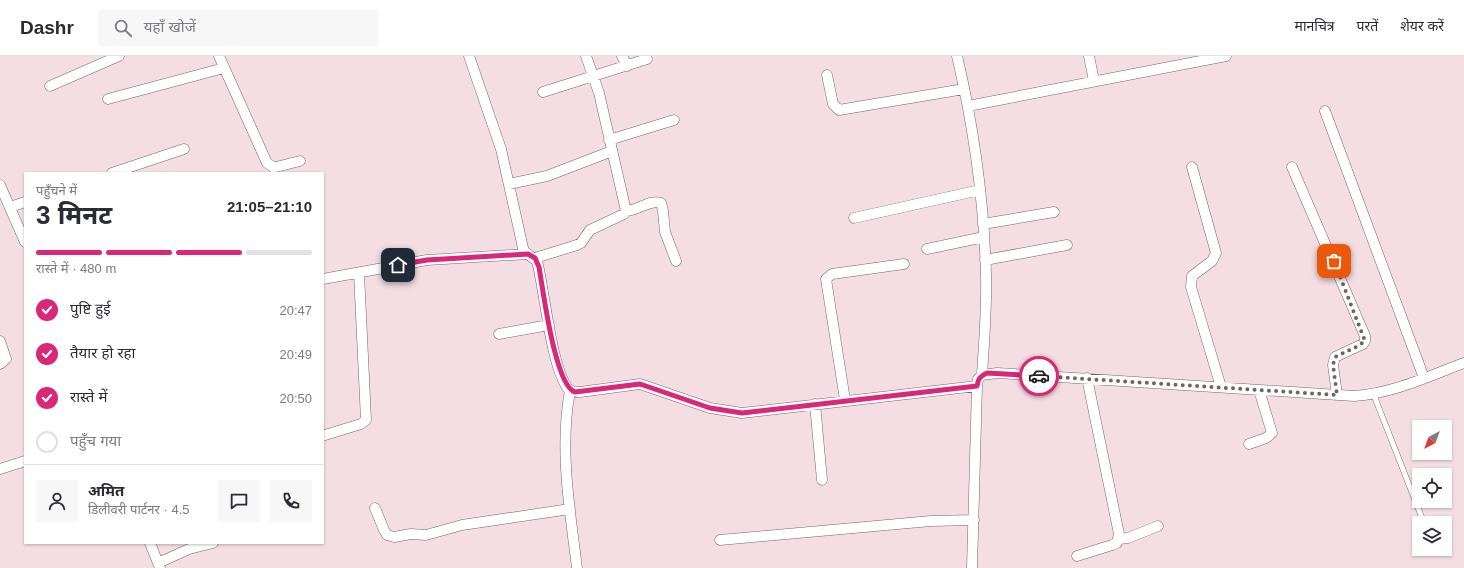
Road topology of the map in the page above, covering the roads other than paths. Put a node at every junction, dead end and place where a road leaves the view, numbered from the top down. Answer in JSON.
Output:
{"nodes":[{"id":1,"x":119,"y":56,"type":"edge"},
{"id":2,"x":219,"y":56,"type":"edge"},
{"id":3,"x":469,"y":56,"type":"edge"},
{"id":4,"x":586,"y":56,"type":"edge"},
{"id":5,"x":622,"y":56,"type":"edge"},
{"id":6,"x":957,"y":56,"type":"edge"},
{"id":7,"x":1089,"y":56,"type":"edge"},
{"id":8,"x":1226,"y":56,"type":"edge"},
{"id":9,"x":647,"y":59,"type":"dead end"},
{"id":10,"x":1178,"y":60,"type":"edge"},
{"id":11,"x":627,"y":66,"type":"junction"},
{"id":12,"x":224,"y":68,"type":"junction"},
{"id":13,"x":827,"y":75,"type":"dead end"},
{"id":14,"x":593,"y":78,"type":"junction"},
{"id":15,"x":1094,"y":81,"type":"junction"},
{"id":16,"x":50,"y":86,"type":"dead end"},
{"id":17,"x":964,"y":89,"type":"junction"},
{"id":18,"x":543,"y":92,"type":"dead end"},
{"id":19,"x":108,"y":99,"type":"dead end"},
{"id":20,"x":968,"y":106,"type":"junction"},
{"id":21,"x":1325,"y":111,"type":"dead end"},
{"id":22,"x":674,"y":120,"type":"dead end"},
{"id":23,"x":609,"y":140,"type":"junction"},
{"id":24,"x":184,"y":149,"type":"dead end"},
{"id":25,"x":612,"y":151,"type":"junction"},
{"id":26,"x":300,"y":160,"type":"dead end"},
{"id":27,"x":1292,"y":166,"type":"dead end"},
{"id":28,"x":1192,"y":167,"type":"dead end"},
{"id":29,"x":115,"y":172,"type":"edge"},
{"id":30,"x":509,"y":184,"type":"junction"},
{"id":31,"x":0,"y":185,"type":"edge"},
{"id":32,"x":980,"y":190,"type":"junction"},
{"id":33,"x":24,"y":202,"type":"edge"},
{"id":34,"x":10,"y":208,"type":"junction"},
{"id":35,"x":626,"y":211,"type":"junction"},
{"id":36,"x":1054,"y":212,"type":"dead end"},
{"id":37,"x":854,"y":218,"type":"dead end"},
{"id":38,"x":983,"y":224,"type":"junction"},
{"id":39,"x":984,"y":237,"type":"junction"},
{"id":40,"x":24,"y":240,"type":"edge"},
{"id":41,"x":1067,"y":245,"type":"dead end"},
{"id":42,"x":927,"y":249,"type":"dead end"},
{"id":43,"x":531,"y":256,"type":"junction"},
{"id":44,"x":985,"y":260,"type":"junction"},
{"id":45,"x":676,"y":261,"type":"dead end"},
{"id":46,"x":904,"y":264,"type":"dead end"},
{"id":47,"x":359,"y":273,"type":"junction"},
{"id":48,"x":324,"y":279,"type":"edge"},
{"id":49,"x":550,"y":325,"type":"junction"},
{"id":50,"x":498,"y":334,"type":"dead end"},
{"id":51,"x":0,"y":342,"type":"edge"},
{"id":52,"x":1464,"y":363,"type":"edge"},
{"id":53,"x":0,"y":364,"type":"edge"},
{"id":54,"x":982,"y":375,"type":"junction"},
{"id":55,"x":1087,"y":378,"type":"junction"},
{"id":56,"x":1424,"y":378,"type":"junction"},
{"id":57,"x":977,"y":386,"type":"junction"},
{"id":58,"x":1221,"y":387,"type":"junction"},
{"id":59,"x":1259,"y":390,"type":"junction"},
{"id":60,"x":570,"y":391,"type":"junction"},
{"id":61,"x":1373,"y":393,"type":"junction"},
{"id":62,"x":1337,"y":395,"type":"junction"},
{"id":63,"x":844,"y":400,"type":"junction"},
{"id":64,"x":815,"y":404,"type":"junction"},
{"id":65,"x":325,"y":435,"type":"dead end"},
{"id":66,"x":1249,"y":444,"type":"dead end"},
{"id":67,"x":24,"y":461,"type":"edge"},
{"id":68,"x":0,"y":469,"type":"edge"},
{"id":69,"x":822,"y":480,"type":"dead end"},
{"id":70,"x":375,"y":508,"type":"dead end"},
{"id":71,"x":570,"y":509,"type":"junction"},
{"id":72,"x":1421,"y":516,"type":"edge"},
{"id":73,"x":974,"y":520,"type":"junction"},
{"id":74,"x":1158,"y":526,"type":"dead end"},
{"id":75,"x":1119,"y":539,"type":"junction"},
{"id":76,"x":720,"y":540,"type":"dead end"},
{"id":77,"x":150,"y":544,"type":"edge"},
{"id":78,"x":209,"y":544,"type":"edge"},
{"id":79,"x":1077,"y":556,"type":"dead end"},
{"id":80,"x":159,"y":565,"type":"edge"},
{"id":81,"x":577,"y":568,"type":"edge"},
{"id":82,"x":972,"y":568,"type":"edge"}],
"edges":[{"from":1,"to":16,"type":"street"},
{"from":2,"to":12,"type":"street"},
{"from":3,"to":30,"type":"street"},
{"from":4,"to":14,"type":"street"},
{"from":5,"to":11,"type":"street"},
{"from":6,"to":17,"type":"street"},
{"from":7,"to":15,"type":"street"},
{"from":8,"to":10,"type":"street"},
{"from":9,"to":11,"type":"street"},
{"from":10,"to":15,"type":"street"},
{"from":11,"to":14,"type":"street"},
{"from":12,"to":19,"type":"street"},
{"from":12,"to":26,"type":"street"},
{"from":13,"to":17,"type":"street"},
{"from":14,"to":18,"type":"street"},
{"from":14,"to":23,"type":"street"},
{"from":15,"to":20,"type":"street"},
{"from":17,"to":20,"type":"street"},
{"from":20,"to":32,"type":"street"},
{"from":21,"to":56,"type":"street"},
{"from":22,"to":23,"type":"street"},
{"from":23,"to":25,"type":"street"},
{"from":24,"to":29,"type":"street"},
{"from":25,"to":30,"type":"street"},
{"from":25,"to":35,"type":"street"},
{"from":27,"to":62,"type":"street"},
{"from":28,"to":58,"type":"street"},
{"from":30,"to":43,"type":"street"},
{"from":31,"to":34,"type":"street"},
{"from":32,"to":37,"type":"street"},
{"from":32,"to":38,"type":"street"},
{"from":33,"to":34,"type":"street"},
{"from":34,"to":40,"type":"street"},
{"from":35,"to":43,"type":"street"},
{"from":35,"to":45,"type":"street"},
{"from":36,"to":38,"type":"street"},
{"from":38,"to":39,"type":"street"},
{"from":39,"to":42,"type":"street"},
{"from":39,"to":44,"type":"street"},
{"from":41,"to":44,"type":"street"},
{"from":43,"to":47,"type":"street"},
{"from":43,"to":49,"type":"street"},
{"from":44,"to":54,"type":"street"},
{"from":46,"to":63,"type":"street"},
{"from":47,"to":48,"type":"street"},
{"from":47,"to":65,"type":"street"},
{"from":49,"to":50,"type":"street"},
{"from":49,"to":60,"type":"street"},
{"from":51,"to":53,"type":"street"},
{"from":52,"to":56,"type":"street"},
{"from":54,"to":55,"type":"street"},
{"from":54,"to":57,"type":"street"},
{"from":55,"to":58,"type":"street"},
{"from":55,"to":75,"type":"street"},
{"from":56,"to":61,"type":"street"},
{"from":57,"to":63,"type":"street"},
{"from":57,"to":73,"type":"street"},
{"from":58,"to":59,"type":"street"},
{"from":59,"to":62,"type":"street"},
{"from":59,"to":66,"type":"street"},
{"from":60,"to":64,"type":"street"},
{"from":60,"to":71,"type":"street"},
{"from":61,"to":62,"type":"street"},
{"from":61,"to":72,"type":"lane"},
{"from":63,"to":64,"type":"street"},
{"from":64,"to":69,"type":"street"},
{"from":67,"to":68,"type":"street"},
{"from":70,"to":71,"type":"street"},
{"from":71,"to":81,"type":"street"},
{"from":73,"to":76,"type":"street"},
{"from":73,"to":82,"type":"street"},
{"from":74,"to":75,"type":"street"},
{"from":75,"to":79,"type":"street"},
{"from":77,"to":80,"type":"street"},
{"from":78,"to":80,"type":"street"}]}
